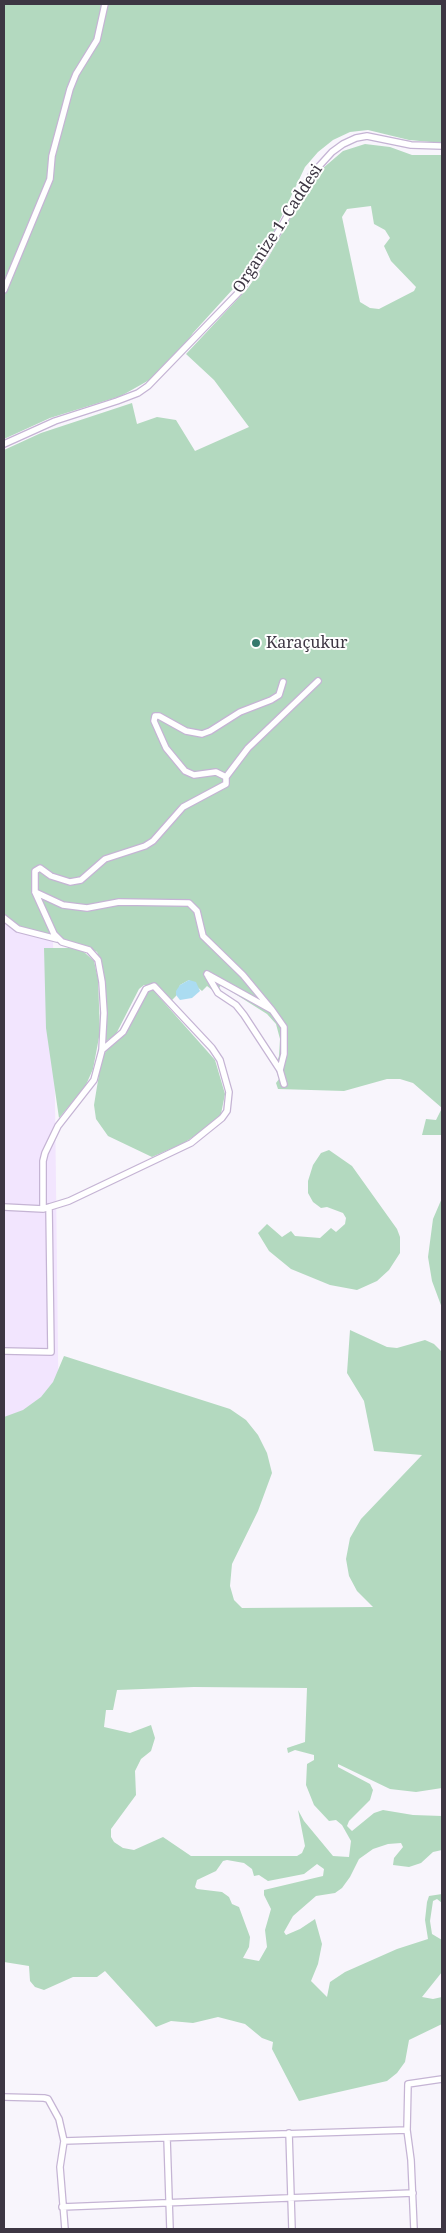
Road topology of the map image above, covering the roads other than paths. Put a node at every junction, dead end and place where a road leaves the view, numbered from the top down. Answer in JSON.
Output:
{"nodes":[{"id":1,"x":105,"y":4,"type":"edge"},
{"id":2,"x":442,"y":146,"type":"edge"},
{"id":3,"x":4,"y":290,"type":"edge"},
{"id":4,"x":4,"y":444,"type":"edge"},
{"id":5,"x":318,"y":681,"type":"dead end"},
{"id":6,"x":283,"y":682,"type":"dead end"},
{"id":7,"x":226,"y":777,"type":"junction"},
{"id":8,"x":34,"y":892,"type":"junction"},
{"id":9,"x":4,"y":918,"type":"edge"},
{"id":10,"x":57,"y":939,"type":"junction"},
{"id":11,"x":272,"y":1010,"type":"junction"},
{"id":12,"x":102,"y":1050,"type":"junction"},
{"id":13,"x":280,"y":1070,"type":"junction"},
{"id":14,"x":284,"y":1084,"type":"dead end"},
{"id":15,"x":4,"y":1207,"type":"edge"},
{"id":16,"x":46,"y":1208,"type":"junction"},
{"id":17,"x":4,"y":1351,"type":"edge"},
{"id":18,"x":442,"y":2079,"type":"edge"},
{"id":19,"x":4,"y":2097,"type":"edge"},
{"id":20,"x":407,"y":2130,"type":"junction"},
{"id":21,"x":289,"y":2133,"type":"junction"},
{"id":22,"x":167,"y":2138,"type":"junction"},
{"id":23,"x":64,"y":2142,"type":"junction"},
{"id":24,"x":413,"y":2193,"type":"junction"},
{"id":25,"x":290,"y":2198,"type":"junction"},
{"id":26,"x":169,"y":2202,"type":"junction"},
{"id":27,"x":62,"y":2206,"type":"junction"},
{"id":28,"x":65,"y":2229,"type":"edge"},
{"id":29,"x":170,"y":2229,"type":"edge"},
{"id":30,"x":292,"y":2229,"type":"edge"},
{"id":31,"x":414,"y":2229,"type":"edge"}],
"edges":[{"from":1,"to":3,"type":"street"},
{"from":2,"to":4,"type":"street","name":"Organize 1. Caddesi"},
{"from":5,"to":7,"type":"street"},
{"from":6,"to":7,"type":"street"},
{"from":7,"to":8,"type":"street"},
{"from":8,"to":10,"type":"street"},
{"from":8,"to":11,"type":"street"},
{"from":9,"to":10,"type":"street"},
{"from":10,"to":12,"type":"street"},
{"from":11,"to":13,"type":"street"},
{"from":11,"to":13,"type":"street"},
{"from":12,"to":16,"type":"street"},
{"from":12,"to":16,"type":"street"},
{"from":13,"to":14,"type":"street"},
{"from":15,"to":16,"type":"street"},
{"from":16,"to":17,"type":"street"},
{"from":18,"to":20,"type":"street"},
{"from":19,"to":23,"type":"street"},
{"from":20,"to":21,"type":"street"},
{"from":20,"to":24,"type":"street"},
{"from":21,"to":22,"type":"street"},
{"from":21,"to":25,"type":"street"},
{"from":22,"to":23,"type":"street"},
{"from":22,"to":26,"type":"street"},
{"from":23,"to":27,"type":"street"},
{"from":24,"to":25,"type":"street"},
{"from":24,"to":31,"type":"street"},
{"from":25,"to":26,"type":"street"},
{"from":25,"to":30,"type":"street"},
{"from":26,"to":27,"type":"street"},
{"from":26,"to":29,"type":"street"},
{"from":27,"to":28,"type":"street"}]}
